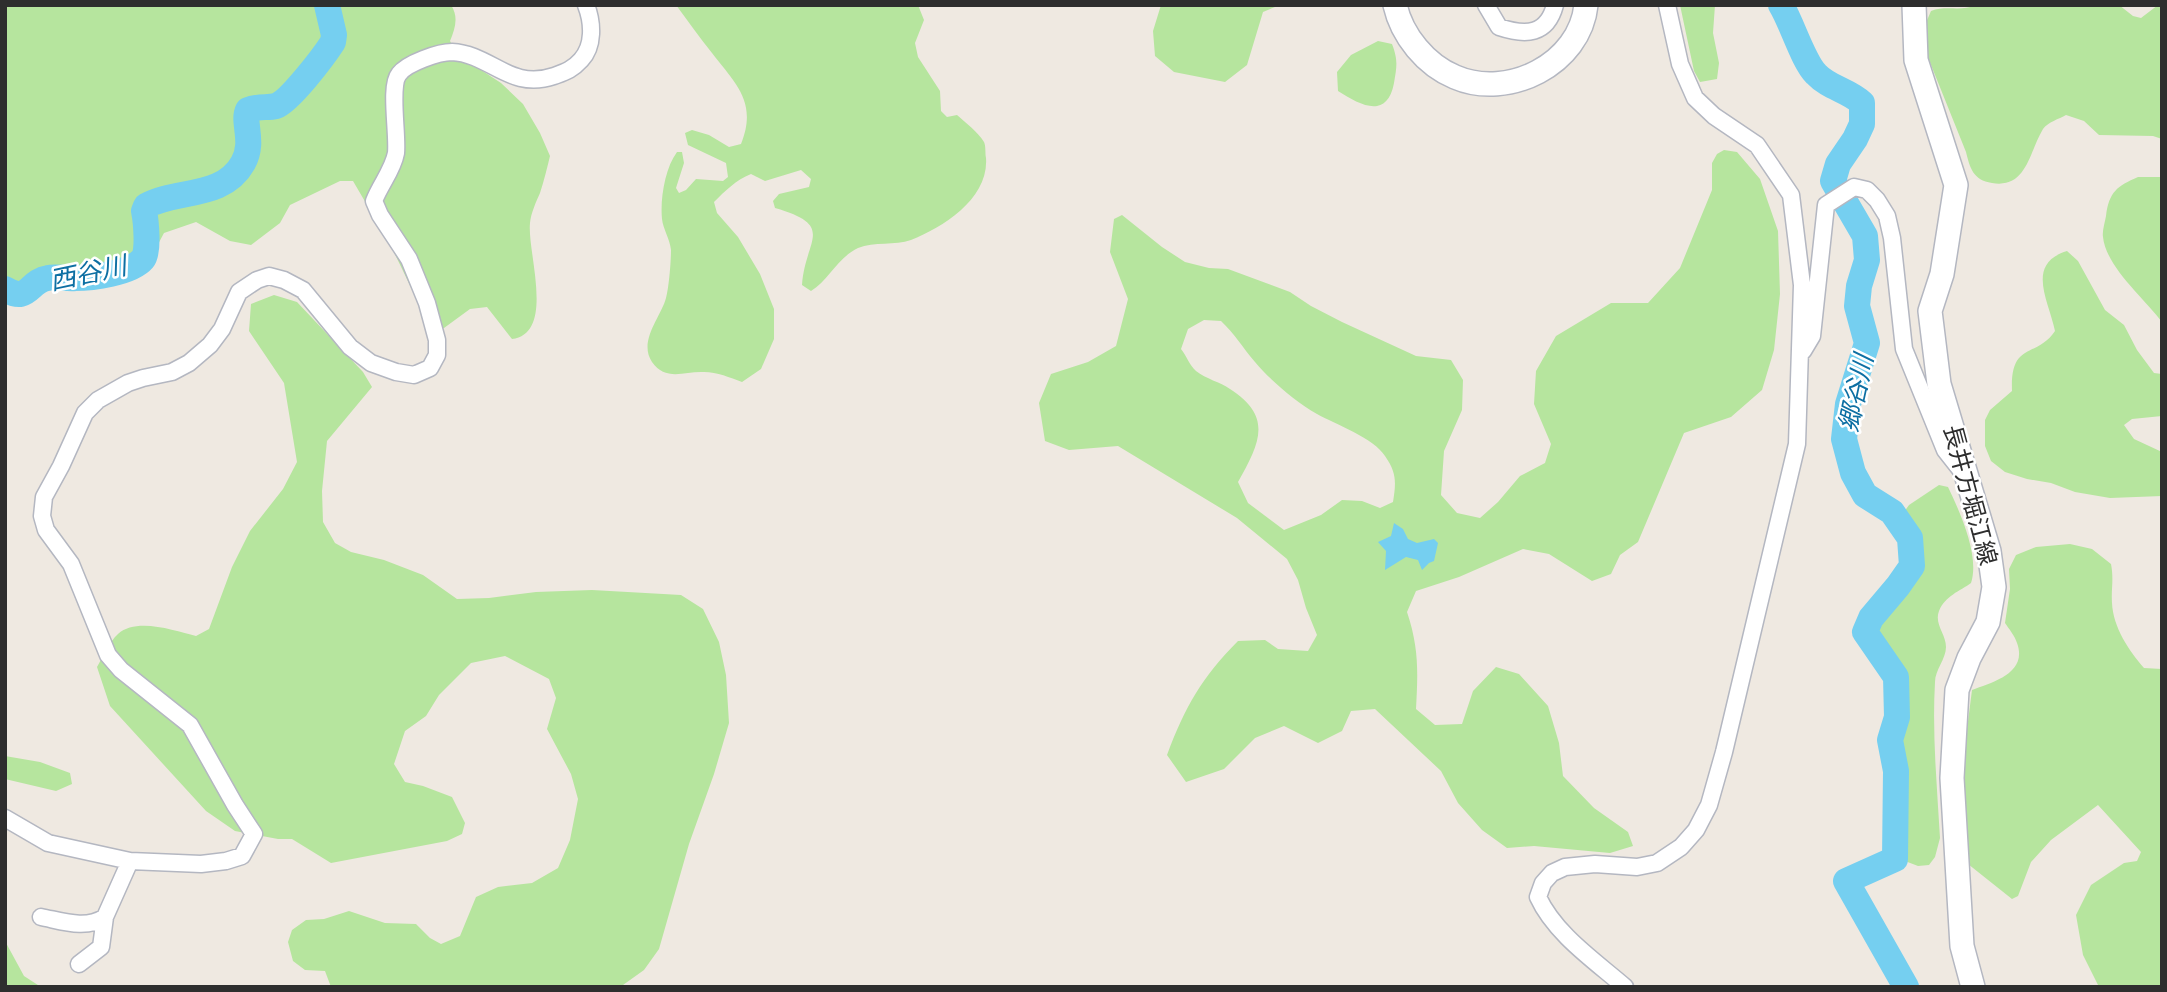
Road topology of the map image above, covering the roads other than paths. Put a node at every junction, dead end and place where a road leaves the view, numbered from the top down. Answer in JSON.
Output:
{"nodes":[{"id":1,"x":586,"y":5,"type":"edge"},
{"id":2,"x":1395,"y":5,"type":"edge"},
{"id":3,"x":1486,"y":5,"type":"edge"},
{"id":4,"x":1555,"y":5,"type":"edge"},
{"id":5,"x":1586,"y":5,"type":"edge"},
{"id":6,"x":1667,"y":5,"type":"edge"},
{"id":7,"x":1914,"y":5,"type":"edge"},
{"id":8,"x":1800,"y":355,"type":"junction"},
{"id":9,"x":1966,"y":476,"type":"junction"},
{"id":10,"x":5,"y":818,"type":"edge"},
{"id":11,"x":130,"y":861,"type":"junction"},
{"id":12,"x":41,"y":917,"type":"dead end"},
{"id":13,"x":105,"y":917,"type":"junction"},
{"id":14,"x":79,"y":964,"type":"dead end"},
{"id":15,"x":1625,"y":987,"type":"edge"},
{"id":16,"x":1973,"y":987,"type":"edge"}],
"edges":[{"from":1,"to":11,"type":"street"},
{"from":2,"to":5,"type":"main road"},
{"from":3,"to":4,"type":"street"},
{"from":6,"to":8,"type":"street"},
{"from":7,"to":9,"type":"main road","name":"長井方堀江線"},
{"from":8,"to":9,"type":"street"},
{"from":8,"to":15,"type":"street"},
{"from":9,"to":16,"type":"main road","name":"長井方堀江線"},
{"from":10,"to":11,"type":"street"},
{"from":11,"to":13,"type":"street"},
{"from":12,"to":13,"type":"street"},
{"from":13,"to":14,"type":"street"}]}
